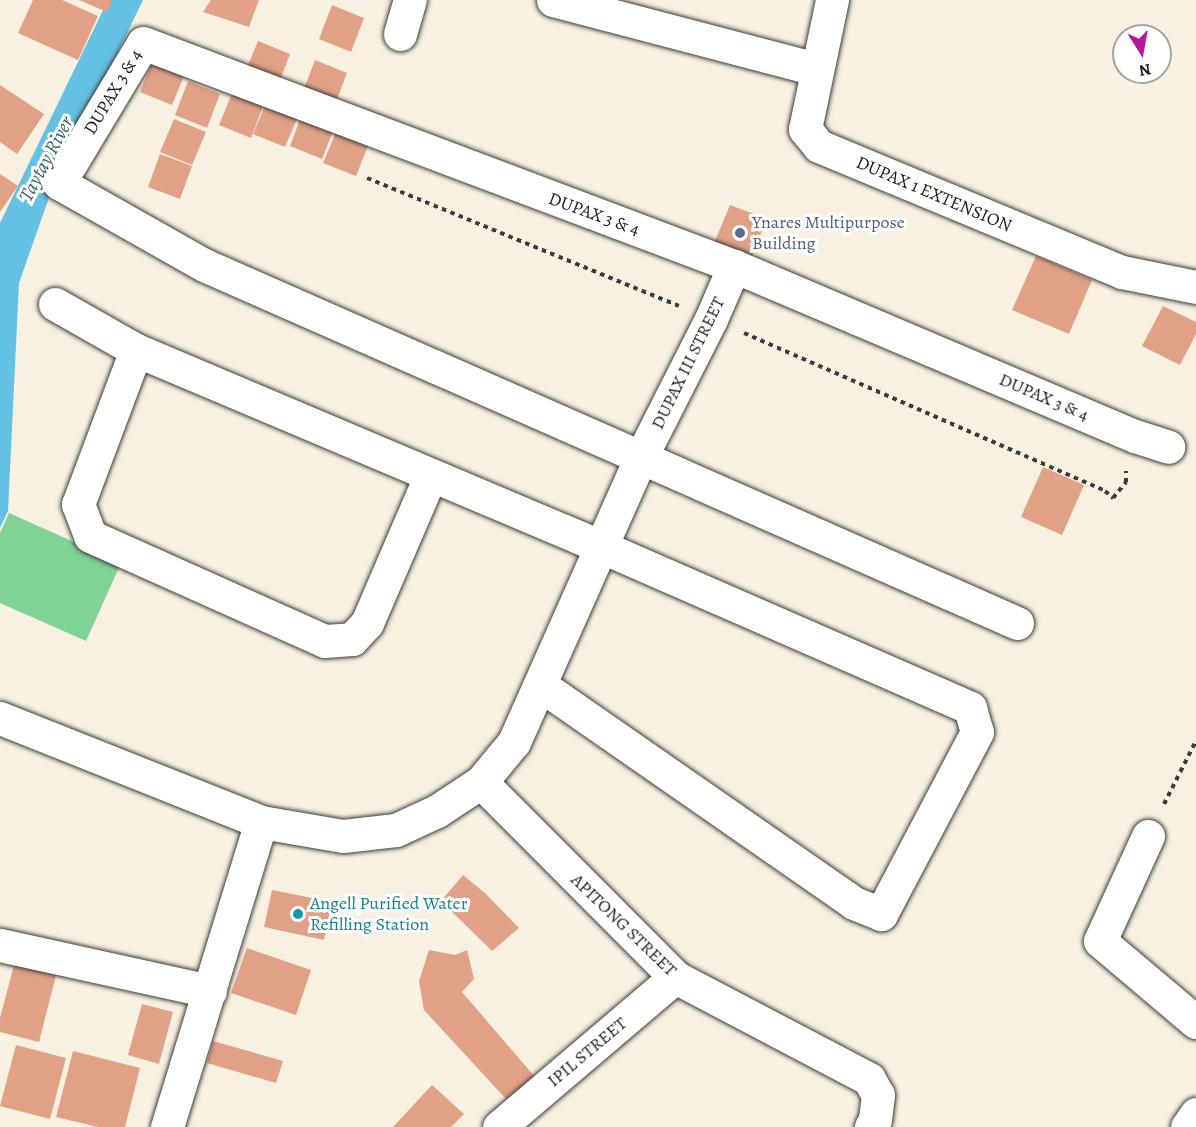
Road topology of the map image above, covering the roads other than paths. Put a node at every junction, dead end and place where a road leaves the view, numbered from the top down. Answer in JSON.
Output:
{"nodes":[{"id":1,"x":410,"y":0,"type":"edge"},
{"id":2,"x":553,"y":0,"type":"edge"},
{"id":3,"x":832,"y":0,"type":"edge"},
{"id":4,"x":400,"y":34,"type":"dead end"},
{"id":5,"x":816,"y":69,"type":"junction"},
{"id":6,"x":734,"y":266,"type":"junction"},
{"id":7,"x":1196,"y":287,"type":"edge"},
{"id":8,"x":55,"y":304,"type":"dead end"},
{"id":9,"x":136,"y":350,"type":"junction"},
{"id":10,"x":1168,"y":447,"type":"dead end"},
{"id":11,"x":640,"y":459,"type":"junction"},
{"id":12,"x":430,"y":477,"type":"junction"},
{"id":13,"x":602,"y":548,"type":"junction"},
{"id":14,"x":1017,"y":622,"type":"dead end"},
{"id":15,"x":540,"y":686,"type":"junction"},
{"id":16,"x":0,"y":718,"type":"edge"},
{"id":17,"x":481,"y":782,"type":"junction"},
{"id":18,"x":261,"y":822,"type":"junction"},
{"id":19,"x":1148,"y":836,"type":"road end"},
{"id":20,"x":0,"y":945,"type":"edge"},
{"id":21,"x":675,"y":977,"type":"junction"},
{"id":22,"x":210,"y":991,"type":"junction"},
{"id":23,"x":1196,"y":1022,"type":"edge"},
{"id":24,"x":1196,"y":1114,"type":"edge"},
{"id":25,"x":167,"y":1127,"type":"edge"},
{"id":26,"x":499,"y":1127,"type":"edge"},
{"id":27,"x":871,"y":1127,"type":"edge"},
{"id":28,"x":1187,"y":1127,"type":"edge"}],
"edges":[{"from":1,"to":4,"type":"street"},
{"from":2,"to":5,"type":"street"},
{"from":3,"to":5,"type":"street","name":"DUPAX 1 EXTENSION"},
{"from":5,"to":7,"type":"street","name":"DUPAX 1 EXTENSION"},
{"from":6,"to":10,"type":"street","name":"DUPAX 3 & 4"},
{"from":6,"to":11,"type":"street","name":"DUPAX III STREET"},
{"from":6,"to":11,"type":"street","name":"DUPAX 3 & 4"},
{"from":8,"to":9,"type":"street"},
{"from":9,"to":12,"type":"street"},
{"from":9,"to":12,"type":"street"},
{"from":11,"to":13,"type":"street","name":"DUPAX III STREET"},
{"from":11,"to":14,"type":"street","name":"DUPAX 3 & 4"},
{"from":12,"to":13,"type":"street"},
{"from":13,"to":15,"type":"street","name":"DUPAX III STREET"},
{"from":13,"to":15,"type":"street"},
{"from":15,"to":17,"type":"street","name":"DUPAX III STREET"},
{"from":16,"to":18,"type":"street","name":"DUPAX III STREET"},
{"from":17,"to":18,"type":"street","name":"DUPAX III STREET"},
{"from":17,"to":21,"type":"street","name":"APITONG STREET"},
{"from":18,"to":22,"type":"street"},
{"from":19,"to":23,"type":"street"},
{"from":20,"to":22,"type":"street"},
{"from":21,"to":26,"type":"street","name":"IPIL STREET"},
{"from":21,"to":27,"type":"street","name":"APITONG STREET"},
{"from":22,"to":25,"type":"street"},
{"from":24,"to":28,"type":"street"}]}
